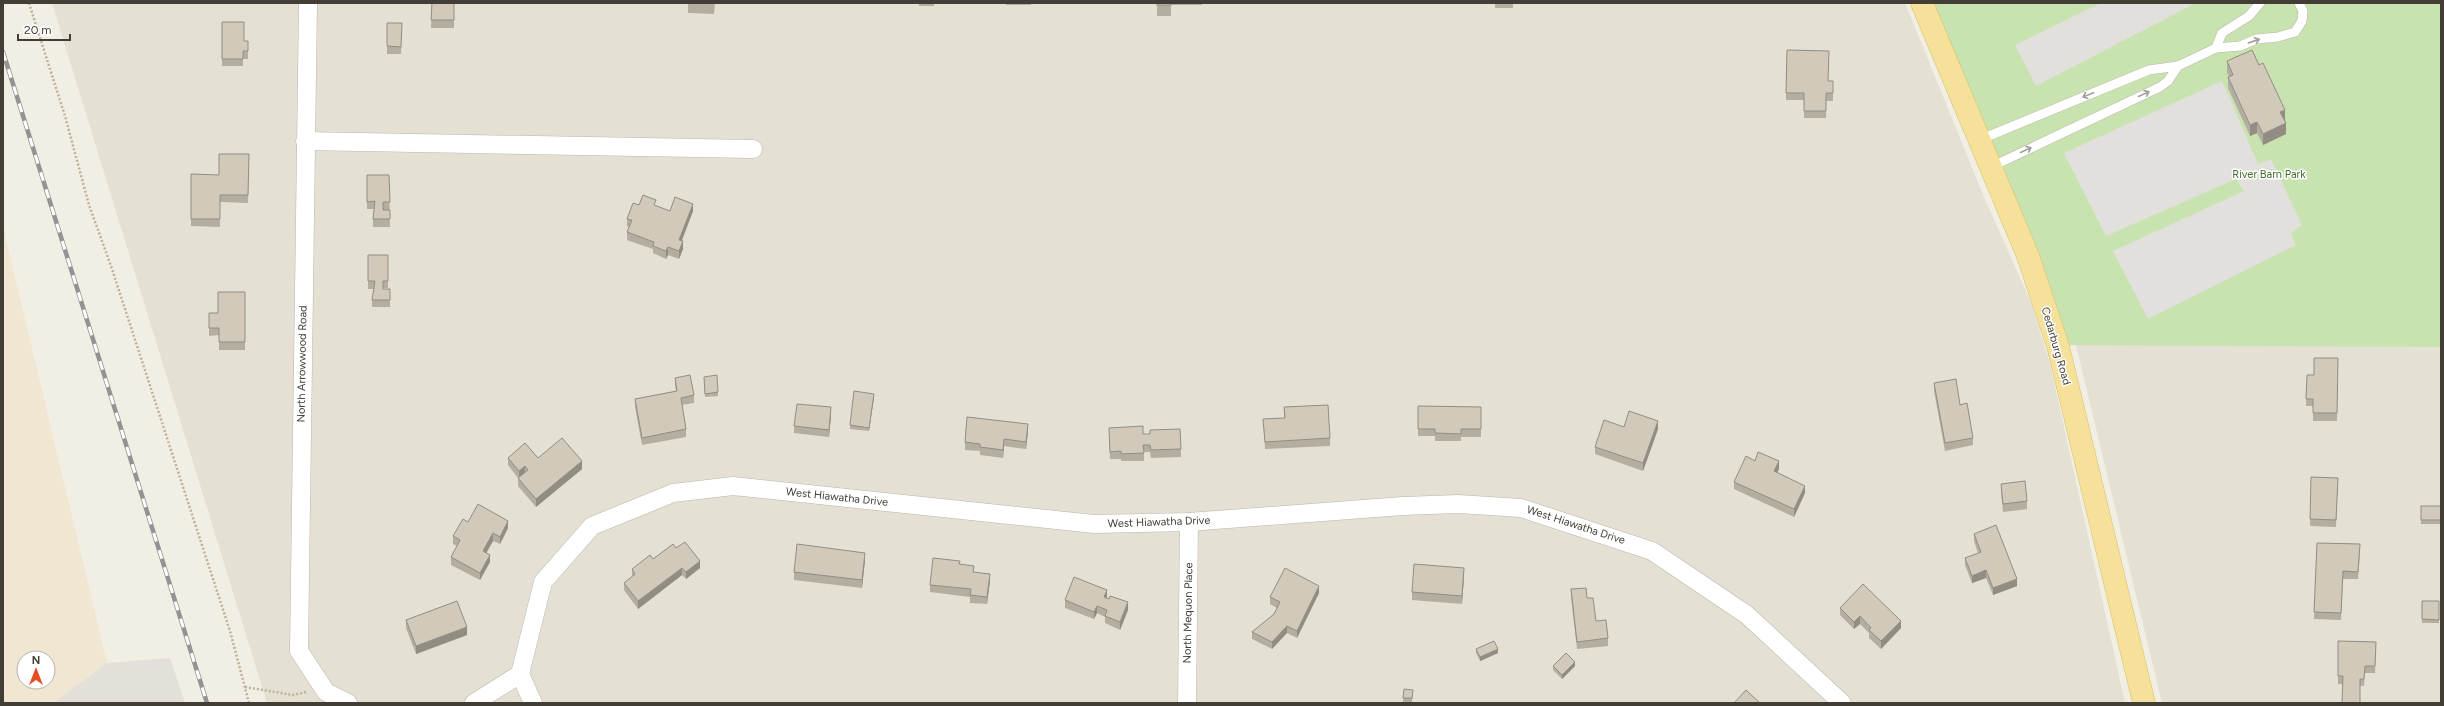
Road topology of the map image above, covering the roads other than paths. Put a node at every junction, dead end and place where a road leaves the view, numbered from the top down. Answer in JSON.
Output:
{"nodes":[{"id":1,"x":308,"y":3,"type":"edge"},
{"id":2,"x":1922,"y":3,"type":"edge"},
{"id":3,"x":2260,"y":3,"type":"edge"},
{"id":4,"x":2300,"y":3,"type":"edge"},
{"id":5,"x":2216,"y":48,"type":"junction"},
{"id":6,"x":2178,"y":66,"type":"junction"},
{"id":7,"x":1979,"y":140,"type":"junction"},
{"id":8,"x":305,"y":141,"type":"junction"},
{"id":9,"x":753,"y":149,"type":"dead end"},
{"id":10,"x":1991,"y":167,"type":"junction"},
{"id":11,"x":1189,"y":522,"type":"junction"},
{"id":12,"x":520,"y":674,"type":"junction"},
{"id":13,"x":348,"y":703,"type":"edge"},
{"id":14,"x":474,"y":703,"type":"edge"},
{"id":15,"x":533,"y":703,"type":"edge"},
{"id":16,"x":1187,"y":703,"type":"edge"},
{"id":17,"x":1842,"y":703,"type":"edge"},
{"id":18,"x":2144,"y":703,"type":"edge"}],
"edges":[{"from":1,"to":8,"type":"street","name":"North Arrowwood Road"},
{"from":2,"to":7,"type":"main road","name":"Cedarburg Road"},
{"from":3,"to":5,"type":"lane"},
{"from":5,"to":4,"type":"lane","one_way":true},
{"from":5,"to":6,"type":"lane"},
{"from":6,"to":7,"type":"lane","one_way":true},
{"from":10,"to":6,"type":"lane","one_way":true},
{"from":7,"to":10,"type":"main road","name":"Cedarburg Road"},
{"from":8,"to":9,"type":"street"},
{"from":8,"to":13,"type":"street","name":"North Arrowwood Road"},
{"from":10,"to":18,"type":"main road","name":"Cedarburg Road"},
{"from":11,"to":12,"type":"street","name":"West Hiawatha Drive"},
{"from":11,"to":16,"type":"street","name":"North Mequon Place"},
{"from":11,"to":17,"type":"street","name":"West Hiawatha Drive"},
{"from":12,"to":14,"type":"street"},
{"from":12,"to":15,"type":"street"}]}
